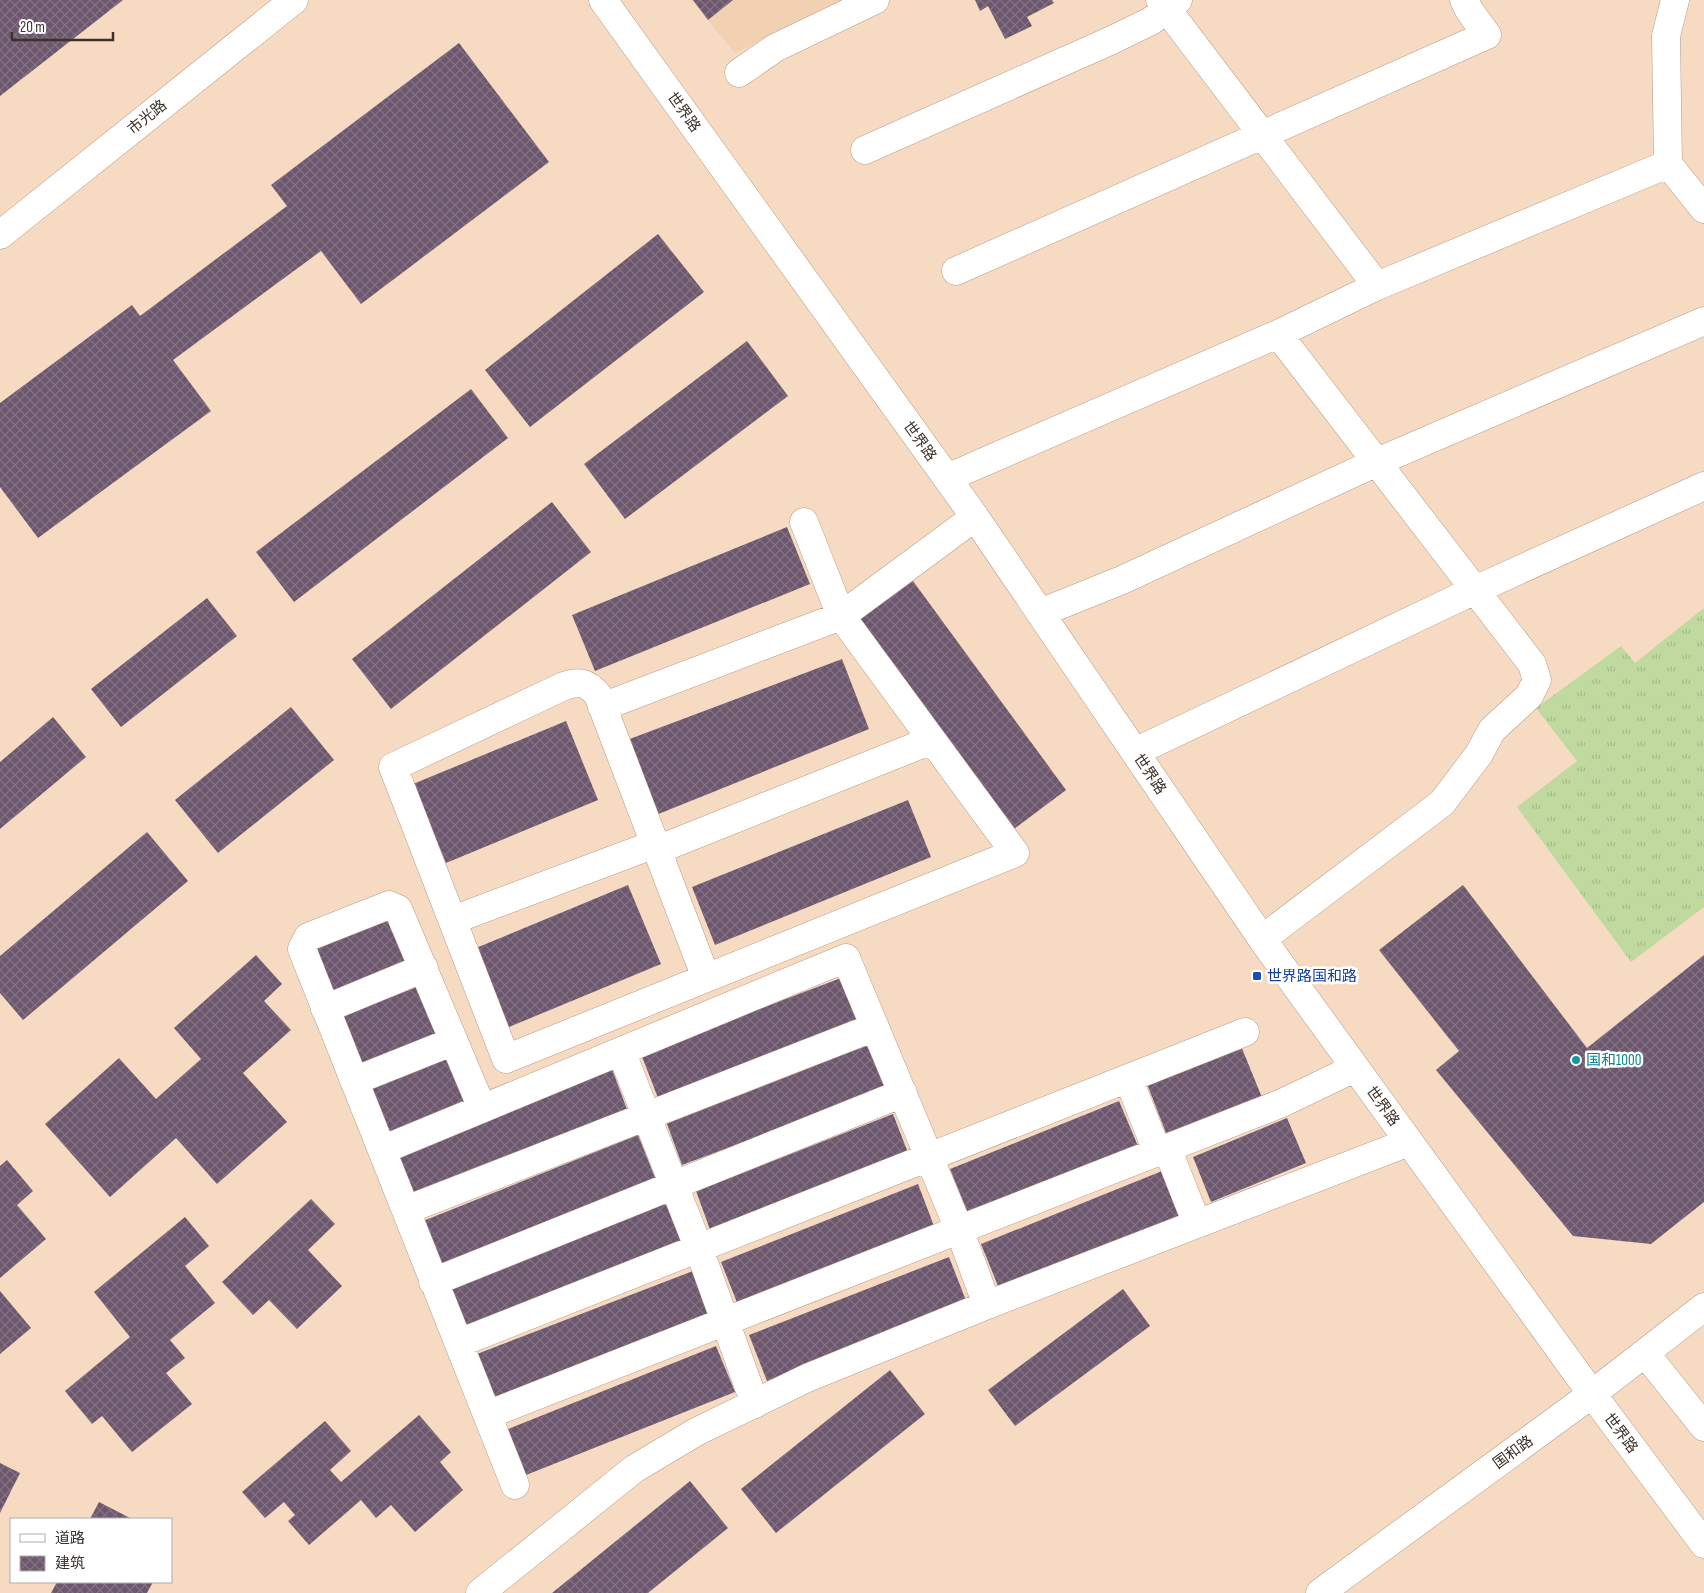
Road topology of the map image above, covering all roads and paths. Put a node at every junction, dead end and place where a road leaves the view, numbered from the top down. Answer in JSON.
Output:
{"nodes":[{"id":1,"x":294,"y":0,"type":"edge"},
{"id":2,"x":603,"y":0,"type":"edge"},
{"id":3,"x":874,"y":0,"type":"edge"},
{"id":4,"x":1464,"y":0,"type":"edge"},
{"id":5,"x":1675,"y":0,"type":"edge"},
{"id":6,"x":1169,"y":3,"type":"edge"},
{"id":7,"x":740,"y":73,"type":"dead end"},
{"id":8,"x":1264,"y":135,"type":"junction"},
{"id":9,"x":865,"y":150,"type":"dead end"},
{"id":10,"x":1668,"y":164,"type":"junction"},
{"id":11,"x":1704,"y":209,"type":"edge"},
{"id":12,"x":0,"y":235,"type":"edge"},
{"id":13,"x":956,"y":271,"type":"dead end"},
{"id":14,"x":1377,"y":286,"type":"junction"},
{"id":15,"x":1704,"y":320,"type":"edge"},
{"id":16,"x":1278,"y":334,"type":"junction"},
{"id":17,"x":1377,"y":462,"type":"junction"},
{"id":18,"x":947,"y":478,"type":"junction"},
{"id":19,"x":1704,"y":486,"type":"edge"},
{"id":20,"x":975,"y":517,"type":"junction"},
{"id":21,"x":804,"y":522,"type":"dead end"},
{"id":22,"x":1475,"y":590,"type":"junction"},
{"id":23,"x":1040,"y":612,"type":"junction"},
{"id":24,"x":841,"y":616,"type":"junction"},
{"id":25,"x":602,"y":707,"type":"junction"},
{"id":26,"x":932,"y":740,"type":"junction"},
{"id":27,"x":1135,"y":752,"type":"junction"},
{"id":28,"x":656,"y":847,"type":"junction"},
{"id":29,"x":453,"y":920,"type":"junction"},
{"id":30,"x":1262,"y":939,"type":"junction"},
{"id":31,"x":424,"y":968,"type":"junction"},
{"id":32,"x":706,"y":978,"type":"junction"},
{"id":33,"x":325,"y":1009,"type":"junction"},
{"id":34,"x":875,"y":1027,"type":"junction"},
{"id":35,"x":1245,"y":1032,"type":"dead end"},
{"id":36,"x":454,"y":1041,"type":"junction"},
{"id":37,"x":622,"y":1051,"type":"junction"},
{"id":38,"x":1355,"y":1068,"type":"junction"},
{"id":39,"x":1128,"y":1078,"type":"junction"},
{"id":40,"x":354,"y":1081,"type":"junction"},
{"id":41,"x":903,"y":1093,"type":"junction"},
{"id":42,"x":482,"y":1108,"type":"junction"},
{"id":43,"x":647,"y":1116,"type":"junction"},
{"id":44,"x":1409,"y":1142,"type":"junction"},
{"id":45,"x":1162,"y":1149,"type":"junction"},
{"id":46,"x":382,"y":1150,"type":"junction"},
{"id":47,"x":928,"y":1158,"type":"junction"},
{"id":48,"x":673,"y":1185,"type":"junction"},
{"id":49,"x":406,"y":1210,"type":"junction"},
{"id":50,"x":1198,"y":1224,"type":"junction"},
{"id":51,"x":959,"y":1230,"type":"junction"},
{"id":52,"x":699,"y":1248,"type":"junction"},
{"id":53,"x":433,"y":1282,"type":"junction"},
{"id":54,"x":987,"y":1305,"type":"junction"},
{"id":55,"x":1704,"y":1307,"type":"edge"},
{"id":56,"x":727,"y":1323,"type":"junction"},
{"id":57,"x":459,"y":1343,"type":"junction"},
{"id":58,"x":1646,"y":1353,"type":"junction"},
{"id":59,"x":1592,"y":1394,"type":"junction"},
{"id":60,"x":754,"y":1404,"type":"junction"},
{"id":61,"x":487,"y":1415,"type":"junction"},
{"id":62,"x":1704,"y":1427,"type":"edge"},
{"id":63,"x":515,"y":1485,"type":"dead end"},
{"id":64,"x":1704,"y":1544,"type":"edge"},
{"id":65,"x":480,"y":1593,"type":"edge"},
{"id":66,"x":1320,"y":1593,"type":"edge"}],
"edges":[{"from":1,"to":12,"type":"street","name":"市光路"},
{"from":2,"to":18,"type":"street","name":"世界路"},
{"from":3,"to":7,"type":"street"},
{"from":4,"to":8,"type":"street"},
{"from":5,"to":10,"type":"street"},
{"from":6,"to":8,"type":"street"},
{"from":6,"to":9,"type":"street"},
{"from":8,"to":13,"type":"street"},
{"from":8,"to":14,"type":"street"},
{"from":10,"to":11,"type":"street"},
{"from":10,"to":14,"type":"street"},
{"from":14,"to":16,"type":"street"},
{"from":15,"to":17,"type":"street"},
{"from":16,"to":17,"type":"street"},
{"from":16,"to":18,"type":"street"},
{"from":17,"to":22,"type":"street"},
{"from":17,"to":23,"type":"street"},
{"from":18,"to":20,"type":"street","name":"世界路"},
{"from":19,"to":22,"type":"street"},
{"from":20,"to":23,"type":"street","name":"世界路"},
{"from":20,"to":24,"type":"street"},
{"from":21,"to":24,"type":"street"},
{"from":22,"to":27,"type":"street"},
{"from":22,"to":30,"type":"street"},
{"from":23,"to":27,"type":"street","name":"世界路"},
{"from":24,"to":25,"type":"street"},
{"from":24,"to":26,"type":"street"},
{"from":25,"to":28,"type":"street"},
{"from":25,"to":29,"type":"street"},
{"from":26,"to":28,"type":"street"},
{"from":26,"to":32,"type":"street"},
{"from":27,"to":30,"type":"street","name":"世界路"},
{"from":28,"to":29,"type":"street"},
{"from":28,"to":32,"type":"street"},
{"from":29,"to":32,"type":"street"},
{"from":30,"to":38,"type":"street","name":"世界路"},
{"from":31,"to":33,"type":"street"},
{"from":31,"to":33,"type":"street"},
{"from":31,"to":36,"type":"street"},
{"from":33,"to":40,"type":"street"},
{"from":34,"to":37,"type":"street"},
{"from":34,"to":41,"type":"street"},
{"from":34,"to":43,"type":"street"},
{"from":35,"to":39,"type":"street"},
{"from":36,"to":40,"type":"street"},
{"from":36,"to":42,"type":"street"},
{"from":37,"to":42,"type":"street"},
{"from":37,"to":43,"type":"street"},
{"from":38,"to":44,"type":"street","name":"世界路"},
{"from":38,"to":45,"type":"street"},
{"from":39,"to":45,"type":"street"},
{"from":39,"to":47,"type":"street"},
{"from":40,"to":46,"type":"street"},
{"from":41,"to":47,"type":"street"},
{"from":41,"to":48,"type":"street"},
{"from":42,"to":46,"type":"street"},
{"from":43,"to":48,"type":"street"},
{"from":43,"to":49,"type":"street"},
{"from":44,"to":50,"type":"street"},
{"from":44,"to":59,"type":"street","name":"世界路"},
{"from":45,"to":50,"type":"street"},
{"from":45,"to":51,"type":"street"},
{"from":46,"to":49,"type":"street"},
{"from":47,"to":51,"type":"street"},
{"from":47,"to":52,"type":"street"},
{"from":48,"to":52,"type":"street"},
{"from":48,"to":53,"type":"street"},
{"from":49,"to":53,"type":"street"},
{"from":50,"to":54,"type":"street"},
{"from":51,"to":54,"type":"street"},
{"from":51,"to":56,"type":"street"},
{"from":52,"to":56,"type":"street"},
{"from":52,"to":57,"type":"street"},
{"from":53,"to":57,"type":"street"},
{"from":54,"to":60,"type":"street"},
{"from":55,"to":58,"type":"street","name":"国和路"},
{"from":56,"to":60,"type":"street"},
{"from":56,"to":61,"type":"street"},
{"from":57,"to":61,"type":"street"},
{"from":58,"to":59,"type":"street","name":"国和路"},
{"from":58,"to":62,"type":"street"},
{"from":59,"to":64,"type":"street","name":"世界路"},
{"from":59,"to":66,"type":"street","name":"国和路"},
{"from":60,"to":65,"type":"street"},
{"from":61,"to":63,"type":"street"}]}
